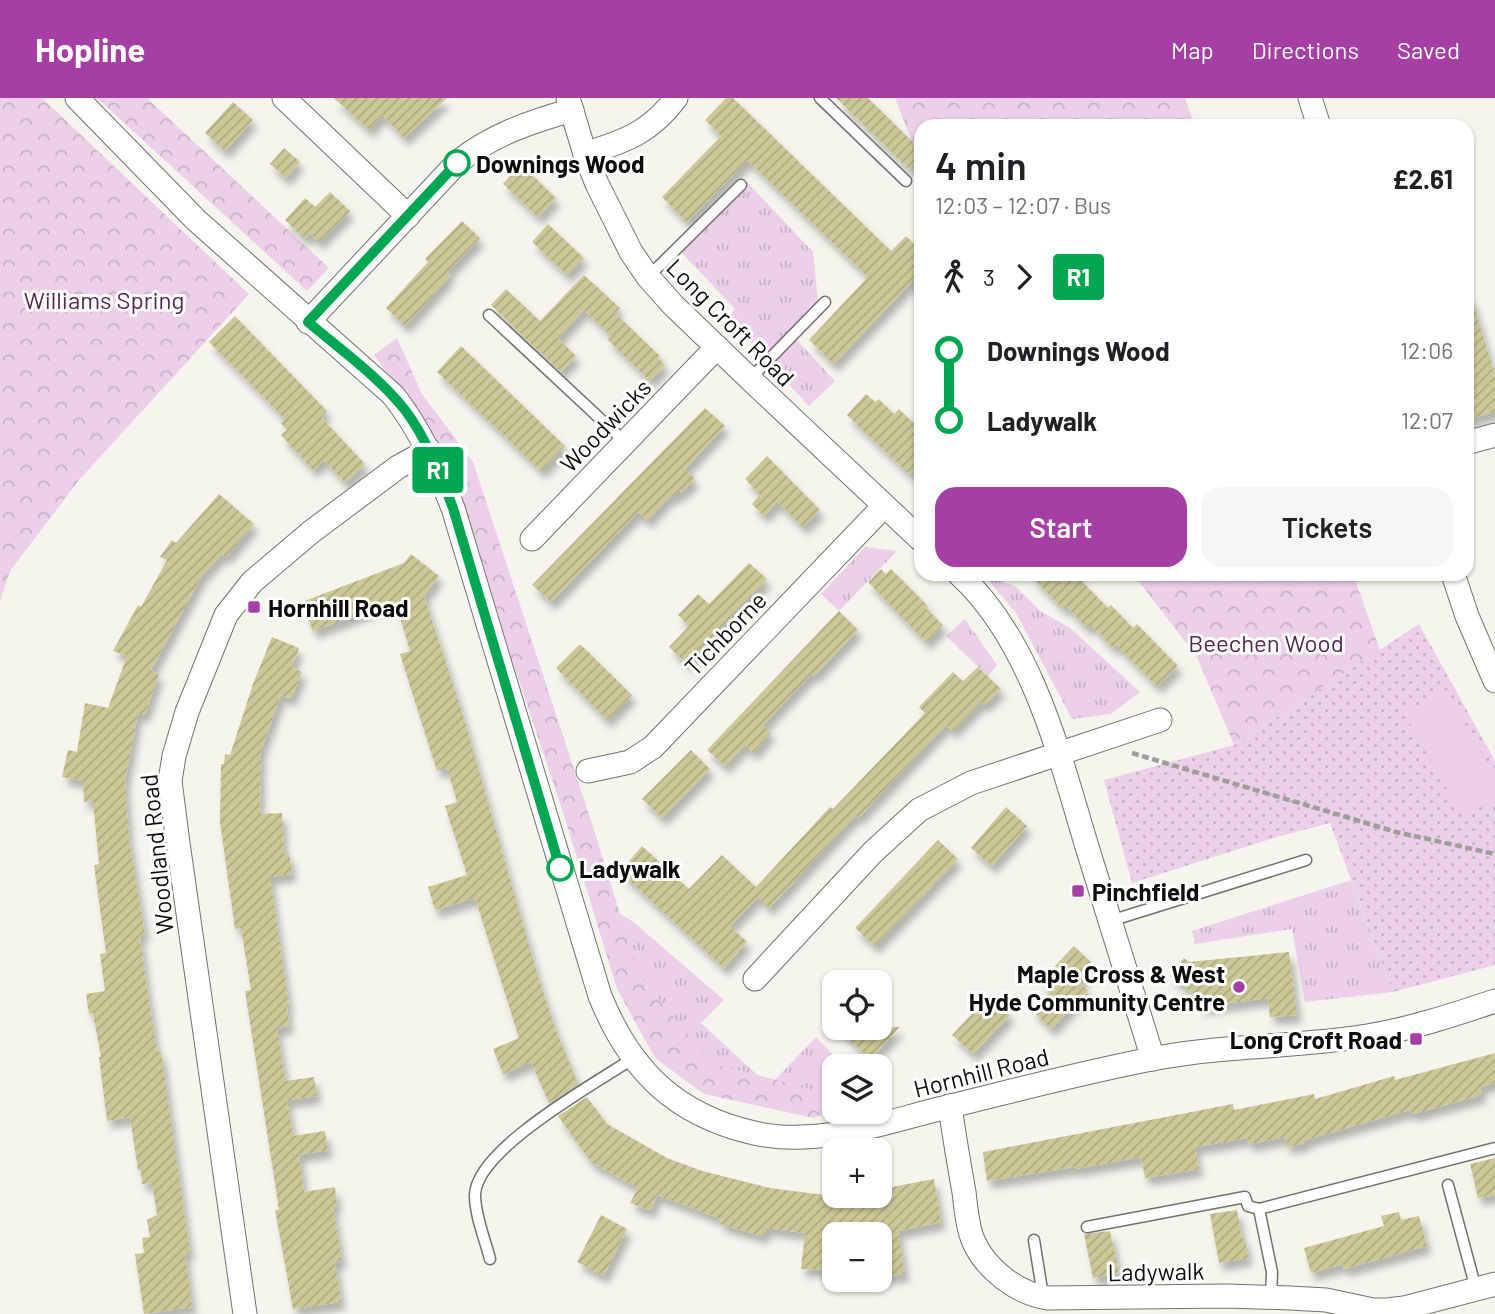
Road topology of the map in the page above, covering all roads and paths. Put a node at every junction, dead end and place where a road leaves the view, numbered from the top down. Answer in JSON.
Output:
{"nodes":[{"id":1,"x":76,"y":98,"type":"edge"},
{"id":2,"x":284,"y":98,"type":"edge"},
{"id":3,"x":676,"y":98,"type":"edge"},
{"id":4,"x":820,"y":98,"type":"edge"},
{"id":5,"x":1310,"y":98,"type":"edge"},
{"id":6,"x":570,"y":104,"type":"edge"},
{"id":7,"x":1317,"y":119,"type":"edge"},
{"id":8,"x":585,"y":155,"type":"junction"},
{"id":9,"x":906,"y":181,"type":"dead end"},
{"id":10,"x":741,"y":184,"type":"dead end"},
{"id":11,"x":408,"y":216,"type":"junction"},
{"id":12,"x":648,"y":277,"type":"junction"},
{"id":13,"x":825,"y":302,"type":"dead end"},
{"id":14,"x":489,"y":315,"type":"dead end"},
{"id":15,"x":308,"y":322,"type":"junction"},
{"id":16,"x":717,"y":347,"type":"junction"},
{"id":17,"x":750,"y":379,"type":"junction"},
{"id":18,"x":1495,"y":435,"type":"edge"},
{"id":19,"x":1474,"y":441,"type":"edge"},
{"id":20,"x":625,"y":442,"type":"junction"},
{"id":21,"x":429,"y":450,"type":"junction"},
{"id":22,"x":884,"y":506,"type":"junction"},
{"id":23,"x":914,"y":534,"type":"edge"},
{"id":24,"x":532,"y":539,"type":"dead end"},
{"id":25,"x":965,"y":581,"type":"edge"},
{"id":26,"x":1455,"y":581,"type":"edge"},
{"id":27,"x":1495,"y":681,"type":"edge"},
{"id":28,"x":1160,"y":720,"type":"dead end"},
{"id":29,"x":1105,"y":739,"type":"junction"},
{"id":30,"x":1058,"y":754,"type":"junction"},
{"id":31,"x":588,"y":771,"type":"dead end"},
{"id":32,"x":1495,"y":854,"type":"edge"},
{"id":33,"x":1306,"y":860,"type":"dead end"},
{"id":34,"x":1110,"y":921,"type":"junction"},
{"id":35,"x":755,"y":979,"type":"dead end"},
{"id":36,"x":1495,"y":1001,"type":"edge"},
{"id":37,"x":632,"y":1059,"type":"junction"},
{"id":38,"x":1153,"y":1059,"type":"junction"},
{"id":39,"x":950,"y":1106,"type":"junction"},
{"id":40,"x":1495,"y":1148,"type":"edge"},
{"id":41,"x":1448,"y":1185,"type":"dead end"},
{"id":42,"x":1259,"y":1209,"type":"junction"},
{"id":43,"x":1087,"y":1227,"type":"dead end"},
{"id":44,"x":1034,"y":1240,"type":"dead end"},
{"id":45,"x":490,"y":1259,"type":"dead end"},
{"id":46,"x":1486,"y":1287,"type":"edge"},
{"id":47,"x":1271,"y":1297,"type":"junction"},
{"id":48,"x":1043,"y":1298,"type":"junction"},
{"id":49,"x":245,"y":1314,"type":"edge"}],
"edges":[{"from":1,"to":15,"type":"street","name":"Hornhill Road"},
{"from":2,"to":11,"type":"street"},
{"from":3,"to":8,"type":"street"},
{"from":4,"to":9,"type":"lane"},
{"from":5,"to":7,"type":"street"},
{"from":6,"to":8,"type":"street","name":"Long Croft Road"},
{"from":6,"to":11,"type":"street"},
{"from":8,"to":12,"type":"street","name":"Long Croft Road"},
{"from":10,"to":12,"type":"lane"},
{"from":11,"to":15,"type":"street"},
{"from":12,"to":16,"type":"street","name":"Long Croft Road"},
{"from":13,"to":17,"type":"lane"},
{"from":14,"to":20,"type":"lane"},
{"from":15,"to":21,"type":"street","name":"Hornhill Road"},
{"from":16,"to":17,"type":"street","name":"Long Croft Road"},
{"from":16,"to":20,"type":"street","name":"Woodwicks"},
{"from":17,"to":22,"type":"street","name":"Long Croft Road"},
{"from":18,"to":19,"type":"street"},
{"from":20,"to":24,"type":"street","name":"Woodwicks"},
{"from":21,"to":37,"type":"street","name":"Hornhill Road"},
{"from":21,"to":49,"type":"street","name":"Woodland Road"},
{"from":22,"to":23,"type":"street","name":"Long Croft Road"},
{"from":22,"to":31,"type":"street","name":"Tichborne"},
{"from":25,"to":30,"type":"street"},
{"from":26,"to":27,"type":"street"},
{"from":28,"to":29,"type":"street"},
{"from":29,"to":30,"type":"street"},
{"from":29,"to":32,"type":"path"},
{"from":30,"to":34,"type":"street"},
{"from":30,"to":35,"type":"street"},
{"from":33,"to":34,"type":"lane"},
{"from":34,"to":38,"type":"street"},
{"from":36,"to":38,"type":"street","name":"Hornhill Road"},
{"from":37,"to":39,"type":"street","name":"Hornhill Road"},
{"from":37,"to":45,"type":"lane"},
{"from":38,"to":39,"type":"street","name":"Hornhill Road"},
{"from":39,"to":48,"type":"street","name":"Ladywalk"},
{"from":40,"to":42,"type":"lane"},
{"from":41,"to":46,"type":"lane"},
{"from":42,"to":43,"type":"lane"},
{"from":42,"to":47,"type":"lane"},
{"from":44,"to":48,"type":"lane"},
{"from":46,"to":47,"type":"street","name":"Ladywalk"},
{"from":47,"to":48,"type":"street","name":"Ladywalk"}]}
